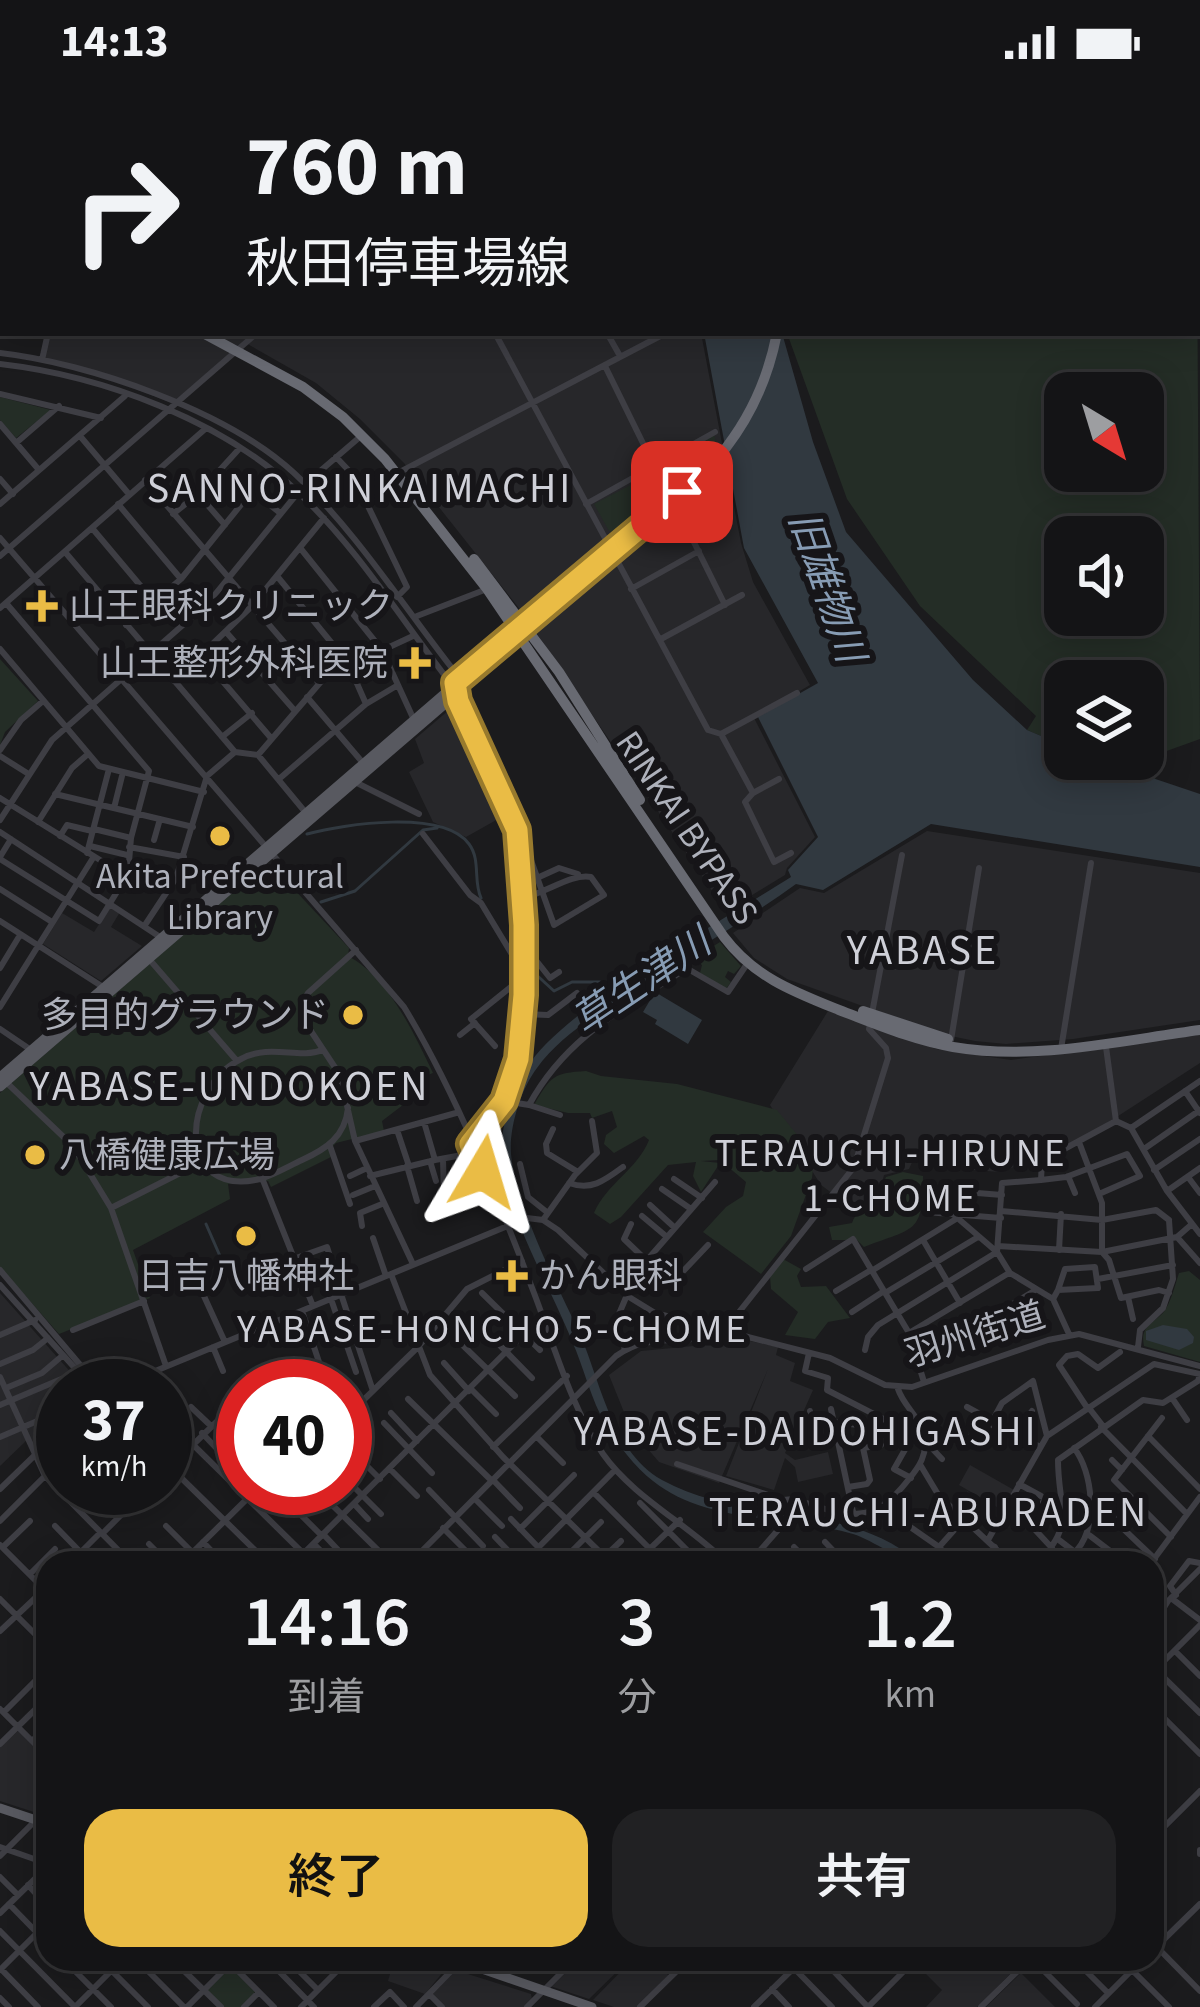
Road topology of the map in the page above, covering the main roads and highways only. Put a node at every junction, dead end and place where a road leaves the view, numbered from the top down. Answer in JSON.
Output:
{"nodes":[{"id":1,"x":212,"y":336,"type":"edge"},
{"id":2,"x":224,"y":336,"type":"edge"},
{"id":3,"x":776,"y":336,"type":"edge"},
{"id":4,"x":240,"y":346,"type":"junction"},
{"id":5,"x":400,"y":472,"type":"junction"},
{"id":6,"x":523,"y":631,"type":"junction"},
{"id":7,"x":456,"y":689,"type":"junction"},
{"id":8,"x":268,"y":852,"type":"junction"},
{"id":9,"x":727,"y":935,"type":"junction"},
{"id":10,"x":164,"y":940,"type":"junction"},
{"id":11,"x":872,"y":1018,"type":"junction"},
{"id":12,"x":1200,"y":1026,"type":"edge"},
{"id":13,"x":1061,"y":1046,"type":"junction"},
{"id":14,"x":1,"y":1080,"type":"edge"},
{"id":15,"x":0,"y":1808,"type":"edge"},
{"id":16,"x":36,"y":1820,"type":"edge"},
{"id":17,"x":489,"y":1971,"type":"edge"},
{"id":18,"x":588,"y":2006,"type":"edge"}],
"edges":[{"from":1,"to":4,"type":"highway"},
{"from":2,"to":4,"type":"highway"},
{"from":3,"to":6,"type":"highway"},
{"from":4,"to":5,"type":"highway"},
{"from":4,"to":5,"type":"highway"},
{"from":5,"to":6,"type":"highway"},
{"from":5,"to":6,"type":"highway"},
{"from":6,"to":7,"type":"main road"},
{"from":6,"to":9,"type":"highway","name":"RINKAI BYPASS"},
{"from":7,"to":8,"type":"main road"},
{"from":7,"to":8,"type":"main road"},
{"from":8,"to":10,"type":"main road"},
{"from":9,"to":11,"type":"highway","name":"RINKAI BYPASS"},
{"from":9,"to":11,"type":"highway","name":"RINKAI BYPASS"},
{"from":10,"to":14,"type":"main road"},
{"from":10,"to":14,"type":"main road"},
{"from":11,"to":13,"type":"highway","name":"RINKAI BYPASS"},
{"from":11,"to":13,"type":"highway","name":"RINKAI BYPASS"},
{"from":12,"to":13,"type":"highway","name":"RINKAI BYPASS"},
{"from":12,"to":13,"type":"highway","name":"RINKAI BYPASS"},
{"from":15,"to":16,"type":"main road"},
{"from":17,"to":18,"type":"main road"}]}
